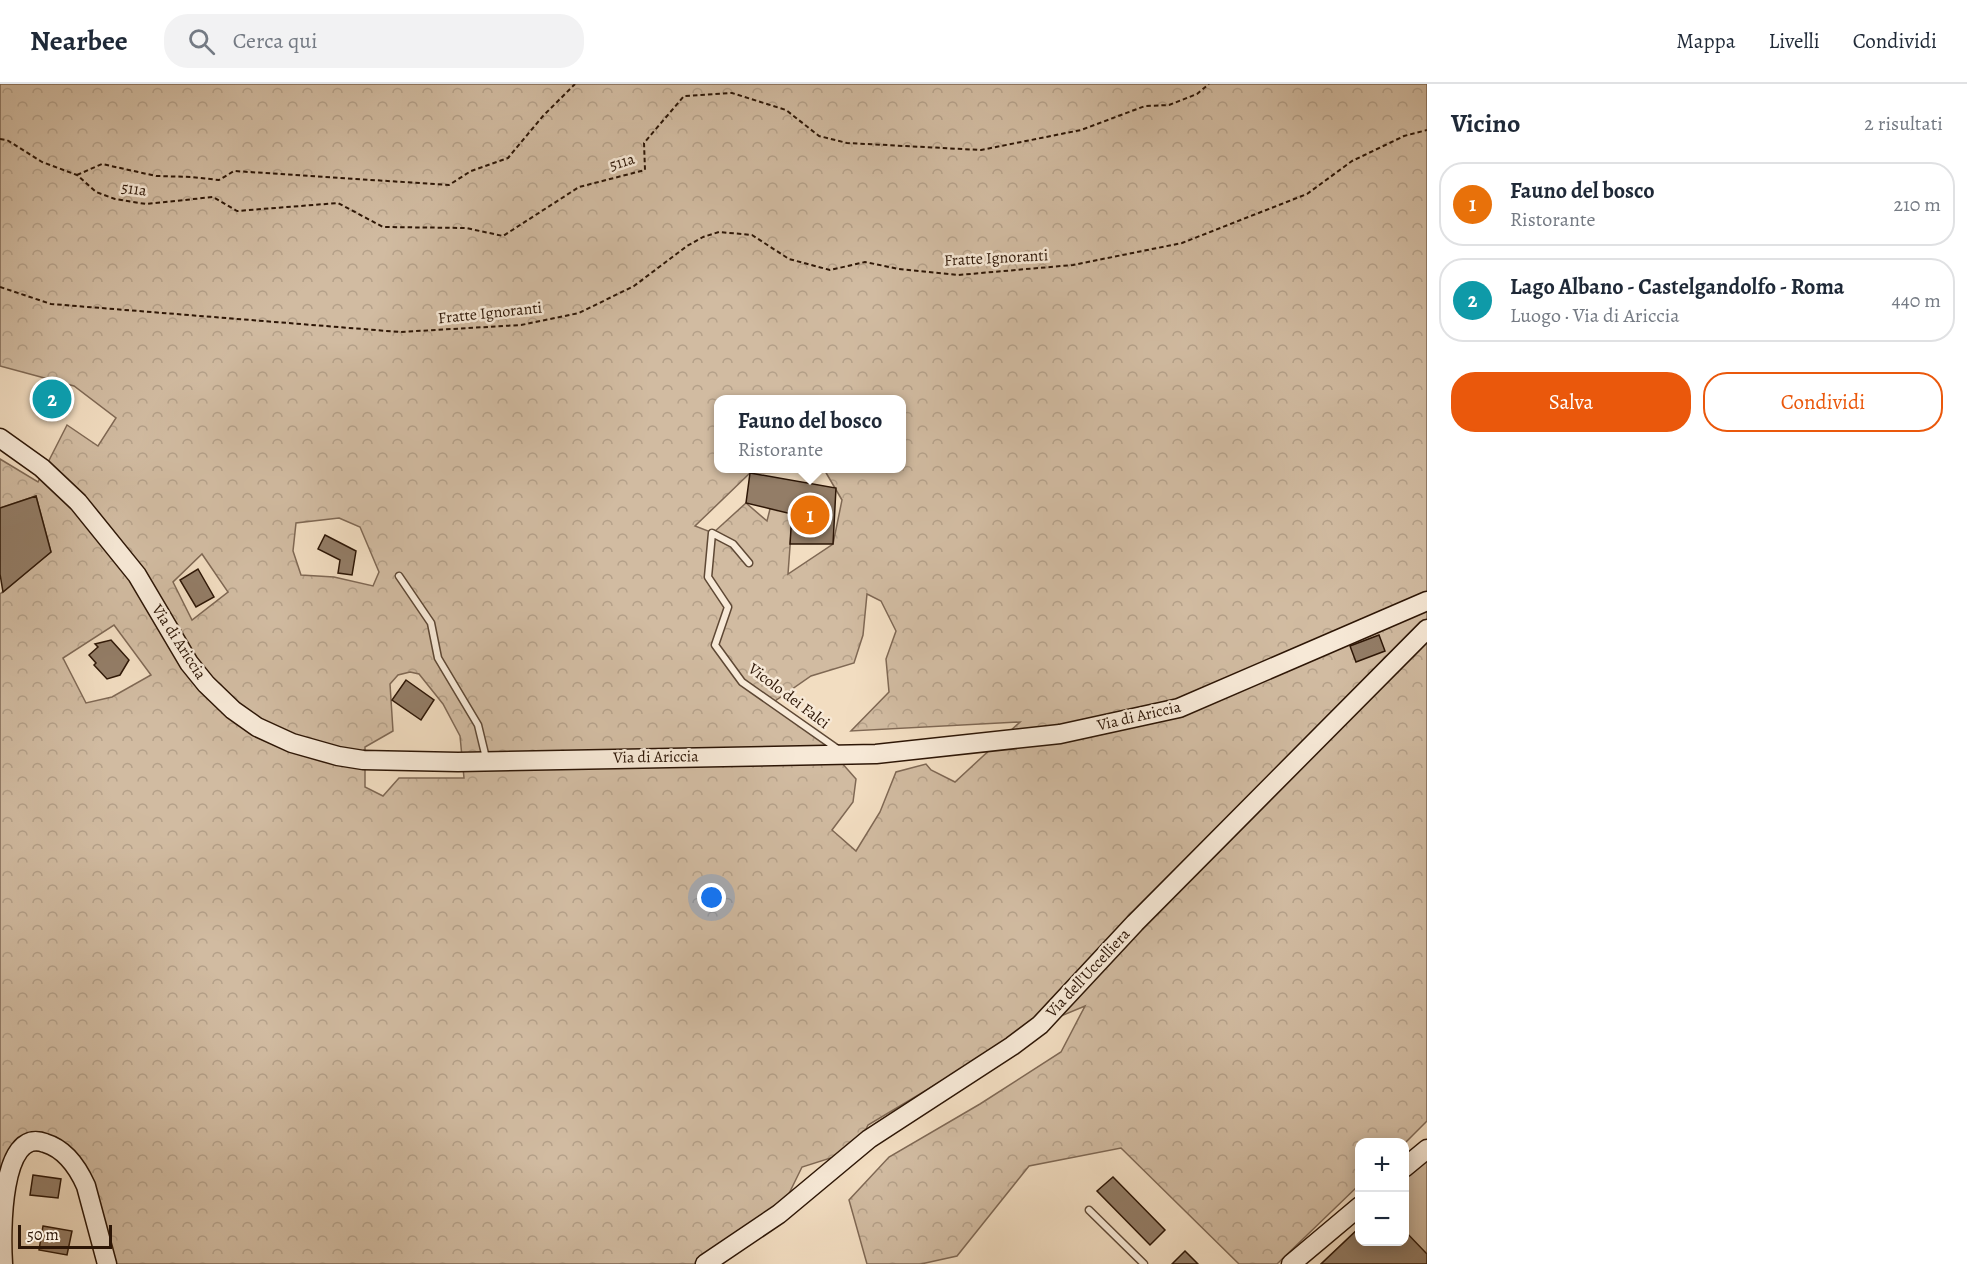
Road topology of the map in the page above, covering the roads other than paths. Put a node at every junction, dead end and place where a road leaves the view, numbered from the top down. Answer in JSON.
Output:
{"nodes":[{"id":1,"x":0,"y":438,"type":"edge"},
{"id":2,"x":749,"y":563,"type":"dead end"},
{"id":3,"x":399,"y":576,"type":"dead end"},
{"id":4,"x":1427,"y":600,"type":"edge"},
{"id":5,"x":1427,"y":628,"type":"edge"},
{"id":6,"x":844,"y":754,"type":"junction"},
{"id":7,"x":487,"y":761,"type":"junction"},
{"id":8,"x":1427,"y":1149,"type":"edge"},
{"id":9,"x":1409,"y":1164,"type":"edge"},
{"id":10,"x":1089,"y":1210,"type":"dead end"},
{"id":11,"x":1355,"y":1210,"type":"edge"},
{"id":12,"x":1319,"y":1241,"type":"junction"},
{"id":13,"x":3,"y":1264,"type":"edge"},
{"id":14,"x":107,"y":1264,"type":"edge"},
{"id":15,"x":705,"y":1264,"type":"edge"},
{"id":16,"x":1144,"y":1264,"type":"edge"},
{"id":17,"x":1291,"y":1264,"type":"edge"},
{"id":18,"x":1306,"y":1264,"type":"edge"}],
"edges":[{"from":1,"to":7,"type":"street","name":"Via di Ariccia"},
{"from":2,"to":6,"type":"lane","name":"Vicolo dei Falci"},
{"from":3,"to":7,"type":"lane"},
{"from":4,"to":6,"type":"street","name":"Via di Ariccia"},
{"from":5,"to":15,"type":"street","name":"Via dell'Uccelliera"},
{"from":6,"to":7,"type":"street","name":"Via di Ariccia"},
{"from":8,"to":9,"type":"street"},
{"from":10,"to":16,"type":"lane"},
{"from":11,"to":12,"type":"street"},
{"from":12,"to":17,"type":"street"},
{"from":12,"to":18,"type":"street"},
{"from":13,"to":14,"type":"street"}]}
